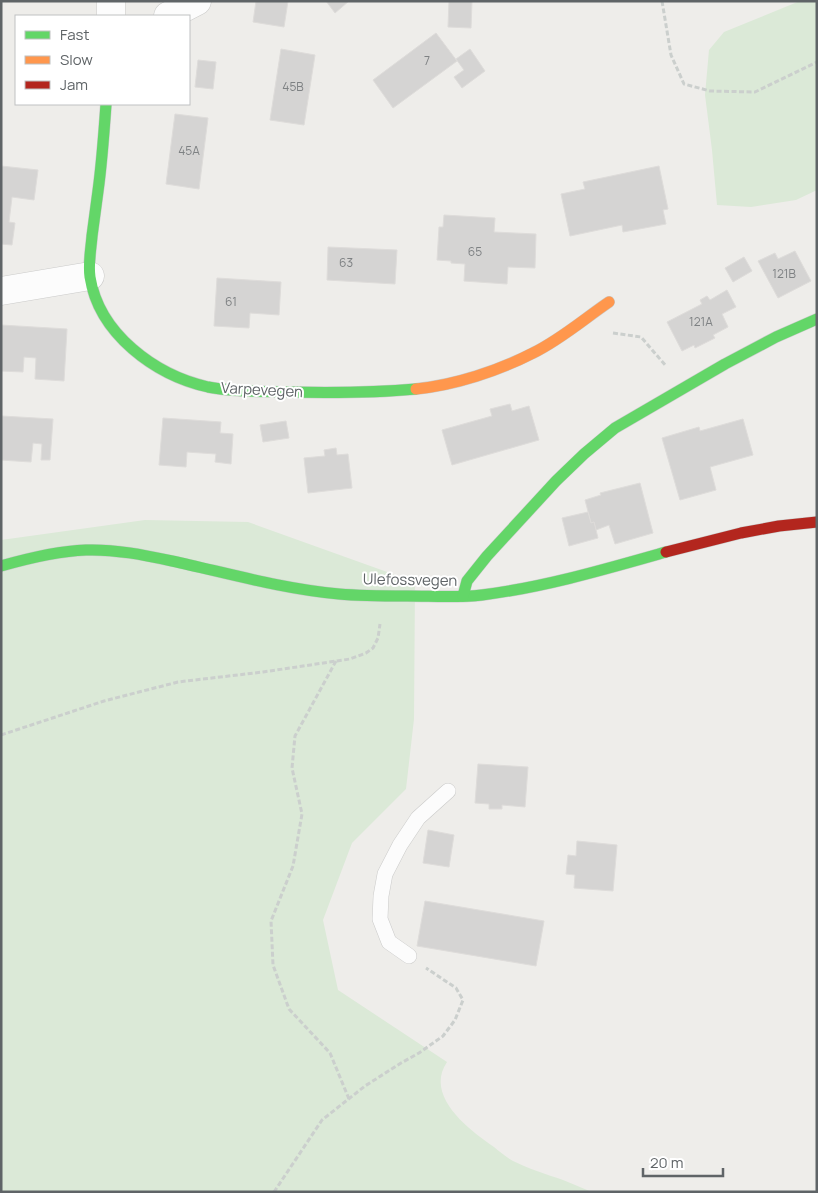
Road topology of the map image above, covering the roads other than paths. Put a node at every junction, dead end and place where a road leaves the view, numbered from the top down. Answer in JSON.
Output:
{"nodes":[{"id":1,"x":111,"y":1,"type":"edge"},
{"id":2,"x":197,"y":1,"type":"edge"},
{"id":3,"x":111,"y":15,"type":"edge"},
{"id":4,"x":170,"y":15,"type":"edge"},
{"id":5,"x":106,"y":105,"type":"edge"},
{"id":6,"x":90,"y":276,"type":"junction"},
{"id":7,"x":1,"y":291,"type":"edge"},
{"id":8,"x":609,"y":302,"type":"dead end"},
{"id":9,"x":817,"y":319,"type":"edge"},
{"id":10,"x":817,"y":522,"type":"edge"},
{"id":11,"x":1,"y":566,"type":"edge"},
{"id":12,"x":463,"y":596,"type":"junction"},
{"id":13,"x":448,"y":791,"type":"dead end"},
{"id":14,"x":409,"y":956,"type":"road end"}],
"edges":[{"from":1,"to":3,"type":"street"},
{"from":2,"to":4,"type":"street"},
{"from":5,"to":6,"type":"street","name":"Varpevegen"},
{"from":6,"to":7,"type":"street"},
{"from":6,"to":8,"type":"street","name":"Varpevegen"},
{"from":9,"to":12,"type":"street"},
{"from":10,"to":12,"type":"street","name":"Ulefossvegen"},
{"from":11,"to":12,"type":"street","name":"Ulefossvegen"},
{"from":13,"to":14,"type":"lane"}]}
